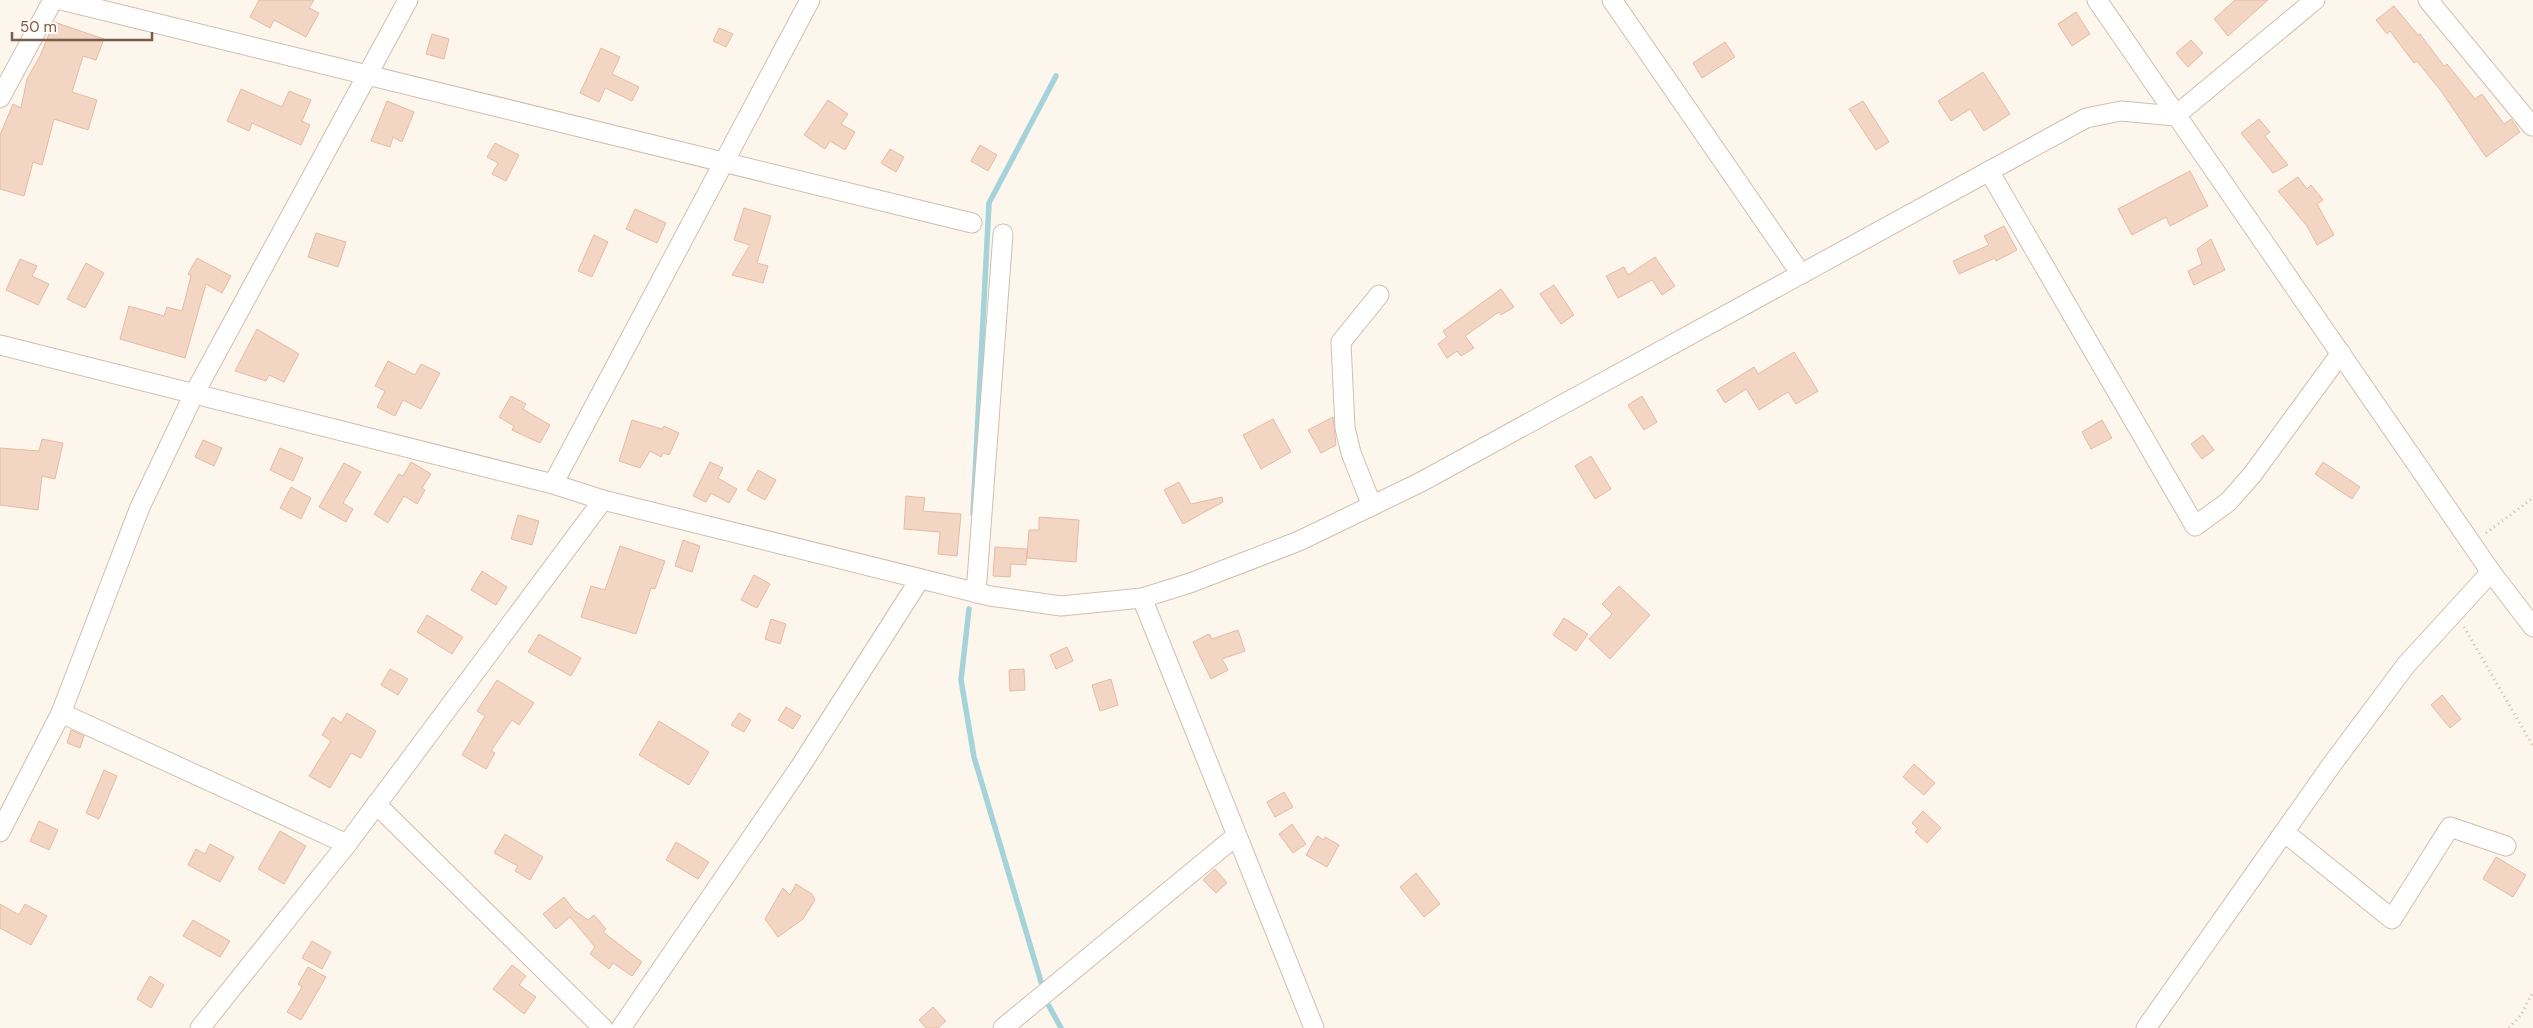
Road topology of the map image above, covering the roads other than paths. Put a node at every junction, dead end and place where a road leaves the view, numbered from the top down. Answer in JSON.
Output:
{"nodes":[{"id":1,"x":53,"y":0,"type":"edge"},
{"id":2,"x":61,"y":0,"type":"edge"},
{"id":3,"x":408,"y":0,"type":"edge"},
{"id":4,"x":810,"y":0,"type":"edge"},
{"id":5,"x":1612,"y":0,"type":"edge"},
{"id":6,"x":2097,"y":0,"type":"edge"},
{"id":7,"x":2315,"y":0,"type":"edge"},
{"id":8,"x":2428,"y":0,"type":"edge"},
{"id":9,"x":369,"y":75,"type":"junction"},
{"id":10,"x":0,"y":98,"type":"edge"},
{"id":11,"x":2175,"y":116,"type":"junction"},
{"id":12,"x":2532,"y":126,"type":"edge"},
{"id":13,"x":724,"y":162,"type":"junction"},
{"id":14,"x":1989,"y":171,"type":"junction"},
{"id":15,"x":972,"y":223,"type":"dead end"},
{"id":16,"x":1003,"y":234,"type":"dead end"},
{"id":17,"x":1801,"y":274,"type":"junction"},
{"id":18,"x":1379,"y":295,"type":"dead end"},
{"id":19,"x":0,"y":345,"type":"edge"},
{"id":20,"x":2341,"y":353,"type":"junction"},
{"id":21,"x":194,"y":394,"type":"junction"},
{"id":22,"x":553,"y":484,"type":"junction"},
{"id":23,"x":603,"y":500,"type":"junction"},
{"id":24,"x":1372,"y":506,"type":"junction"},
{"id":25,"x":2491,"y":572,"type":"junction"},
{"id":26,"x":920,"y":579,"type":"junction"},
{"id":27,"x":976,"y":593,"type":"junction"},
{"id":28,"x":1142,"y":598,"type":"junction"},
{"id":29,"x":2533,"y":627,"type":"edge"},
{"id":30,"x":61,"y":712,"type":"junction"},
{"id":31,"x":376,"y":804,"type":"junction"},
{"id":32,"x":0,"y":832,"type":"edge"},
{"id":33,"x":2284,"y":832,"type":"junction"},
{"id":34,"x":1236,"y":836,"type":"junction"},
{"id":35,"x":347,"y":844,"type":"junction"},
{"id":36,"x":2506,"y":846,"type":"dead end"},
{"id":37,"x":200,"y":1028,"type":"edge"},
{"id":38,"x":603,"y":1028,"type":"edge"},
{"id":39,"x":621,"y":1028,"type":"edge"},
{"id":40,"x":1002,"y":1028,"type":"edge"},
{"id":41,"x":1314,"y":1028,"type":"edge"},
{"id":42,"x":2146,"y":1028,"type":"edge"}],
"edges":[{"from":1,"to":10,"type":"street"},
{"from":2,"to":9,"type":"street"},
{"from":3,"to":9,"type":"street"},
{"from":4,"to":13,"type":"street"},
{"from":5,"to":17,"type":"street"},
{"from":6,"to":11,"type":"street"},
{"from":7,"to":11,"type":"street"},
{"from":8,"to":12,"type":"street"},
{"from":9,"to":13,"type":"street"},
{"from":9,"to":21,"type":"street"},
{"from":11,"to":14,"type":"street"},
{"from":11,"to":20,"type":"street"},
{"from":13,"to":15,"type":"street"},
{"from":13,"to":22,"type":"street"},
{"from":14,"to":17,"type":"street"},
{"from":14,"to":20,"type":"street"},
{"from":16,"to":27,"type":"street"},
{"from":17,"to":24,"type":"street"},
{"from":18,"to":24,"type":"street"},
{"from":19,"to":21,"type":"street"},
{"from":20,"to":25,"type":"street"},
{"from":21,"to":22,"type":"street"},
{"from":21,"to":30,"type":"street"},
{"from":22,"to":23,"type":"street"},
{"from":23,"to":26,"type":"street"},
{"from":23,"to":31,"type":"street"},
{"from":24,"to":28,"type":"street"},
{"from":25,"to":29,"type":"street"},
{"from":25,"to":33,"type":"street"},
{"from":26,"to":27,"type":"street"},
{"from":26,"to":39,"type":"street"},
{"from":27,"to":28,"type":"street"},
{"from":28,"to":34,"type":"street"},
{"from":30,"to":32,"type":"street"},
{"from":30,"to":35,"type":"street"},
{"from":31,"to":35,"type":"street"},
{"from":31,"to":38,"type":"street"},
{"from":33,"to":36,"type":"street"},
{"from":33,"to":42,"type":"street"},
{"from":34,"to":40,"type":"street"},
{"from":34,"to":41,"type":"street"},
{"from":35,"to":37,"type":"street"}]}
